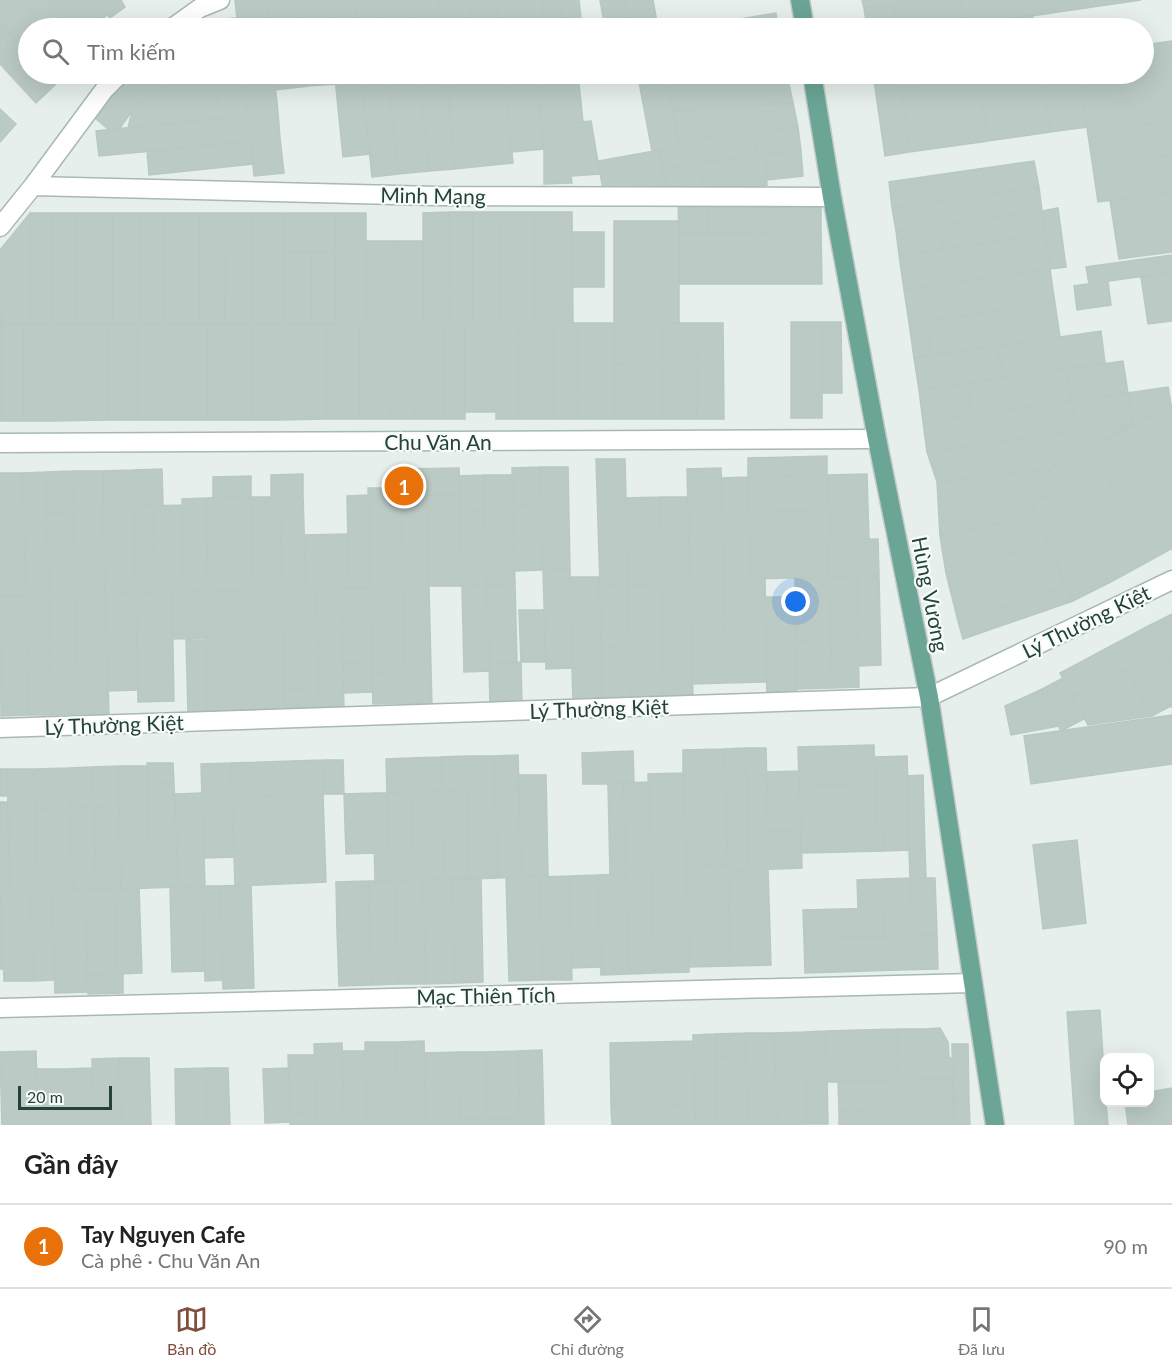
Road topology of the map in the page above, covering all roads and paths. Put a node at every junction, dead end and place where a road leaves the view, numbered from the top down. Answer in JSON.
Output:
{"nodes":[{"id":1,"x":220,"y":0,"type":"edge"},
{"id":2,"x":800,"y":0,"type":"edge"},
{"id":3,"x":186,"y":18,"type":"edge"},
{"id":4,"x":803,"y":18,"type":"edge"},
{"id":5,"x":110,"y":84,"type":"edge"},
{"id":6,"x":814,"y":84,"type":"edge"},
{"id":7,"x":33,"y":186,"type":"junction"},
{"id":8,"x":832,"y":197,"type":"junction"},
{"id":9,"x":0,"y":227,"type":"edge"},
{"id":10,"x":877,"y":439,"type":"junction"},
{"id":11,"x":0,"y":443,"type":"edge"},
{"id":12,"x":1172,"y":580,"type":"edge"},
{"id":13,"x":929,"y":697,"type":"junction"},
{"id":14,"x":0,"y":728,"type":"edge"},
{"id":15,"x":972,"y":983,"type":"junction"},
{"id":16,"x":0,"y":1008,"type":"edge"},
{"id":17,"x":995,"y":1125,"type":"edge"}],
"edges":[{"from":1,"to":3,"type":"street"},
{"from":2,"to":4,"type":"main road"},
{"from":5,"to":7,"type":"street"},
{"from":6,"to":8,"type":"main road","name":"Hùng Vương"},
{"from":7,"to":8,"type":"street","name":"Minh Mạng"},
{"from":7,"to":9,"type":"street"},
{"from":8,"to":10,"type":"main road","name":"Hùng Vương"},
{"from":10,"to":11,"type":"street","name":"Chu Văn An"},
{"from":10,"to":13,"type":"main road","name":"Hùng Vương"},
{"from":12,"to":13,"type":"street","name":"Lý Thường Kiệt"},
{"from":13,"to":14,"type":"street","name":"Lý Thường Kiệt"},
{"from":13,"to":15,"type":"main road","name":"Hùng Vương"},
{"from":15,"to":16,"type":"street","name":"Mạc Thiên Tích"},
{"from":15,"to":17,"type":"main road","name":"Hùng Vương"}]}
